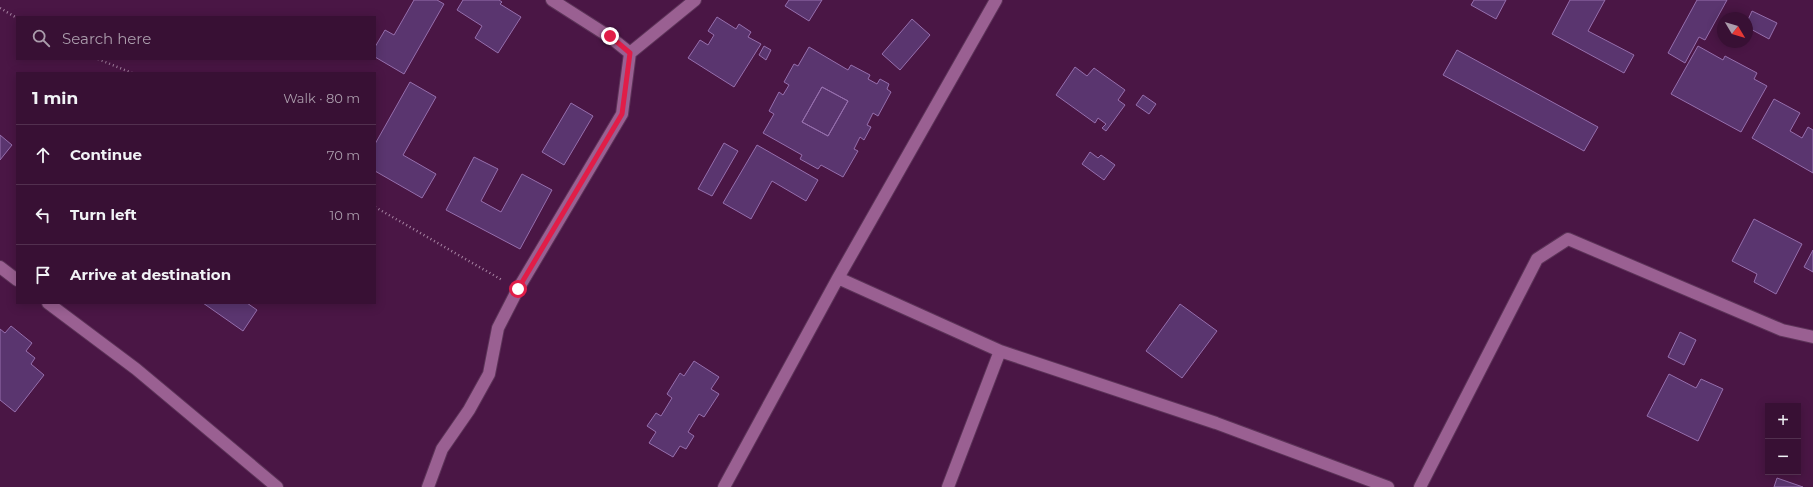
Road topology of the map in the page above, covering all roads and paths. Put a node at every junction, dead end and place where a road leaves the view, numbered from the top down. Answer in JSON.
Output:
{"nodes":[{"id":1,"x":552,"y":0,"type":"edge"},
{"id":2,"x":695,"y":0,"type":"edge"},
{"id":3,"x":996,"y":0,"type":"edge"},
{"id":4,"x":0,"y":8,"type":"edge"},
{"id":5,"x":16,"y":17,"type":"edge"},
{"id":6,"x":630,"y":53,"type":"junction"},
{"id":7,"x":100,"y":60,"type":"edge"},
{"id":8,"x":130,"y":72,"type":"edge"},
{"id":9,"x":376,"y":208,"type":"edge"},
{"id":10,"x":0,"y":267,"type":"edge"},
{"id":11,"x":838,"y":278,"type":"junction"},
{"id":12,"x":16,"y":279,"type":"edge"},
{"id":13,"x":518,"y":289,"type":"junction"},
{"id":14,"x":49,"y":304,"type":"edge"},
{"id":15,"x":1813,"y":337,"type":"edge"},
{"id":16,"x":1000,"y":351,"type":"junction"},
{"id":17,"x":276,"y":487,"type":"edge"},
{"id":18,"x":428,"y":487,"type":"edge"},
{"id":19,"x":724,"y":487,"type":"edge"},
{"id":20,"x":948,"y":487,"type":"edge"},
{"id":21,"x":1388,"y":487,"type":"edge"},
{"id":22,"x":1420,"y":487,"type":"edge"}],
"edges":[{"from":1,"to":6,"type":"street"},
{"from":2,"to":6,"type":"street"},
{"from":3,"to":11,"type":"street"},
{"from":4,"to":5,"type":"path"},
{"from":6,"to":13,"type":"street"},
{"from":7,"to":8,"type":"path"},
{"from":9,"to":13,"type":"path"},
{"from":10,"to":12,"type":"street"},
{"from":11,"to":16,"type":"street"},
{"from":11,"to":19,"type":"street"},
{"from":13,"to":18,"type":"street"},
{"from":14,"to":17,"type":"street"},
{"from":15,"to":22,"type":"street"},
{"from":16,"to":20,"type":"street"},
{"from":16,"to":21,"type":"street"}]}
